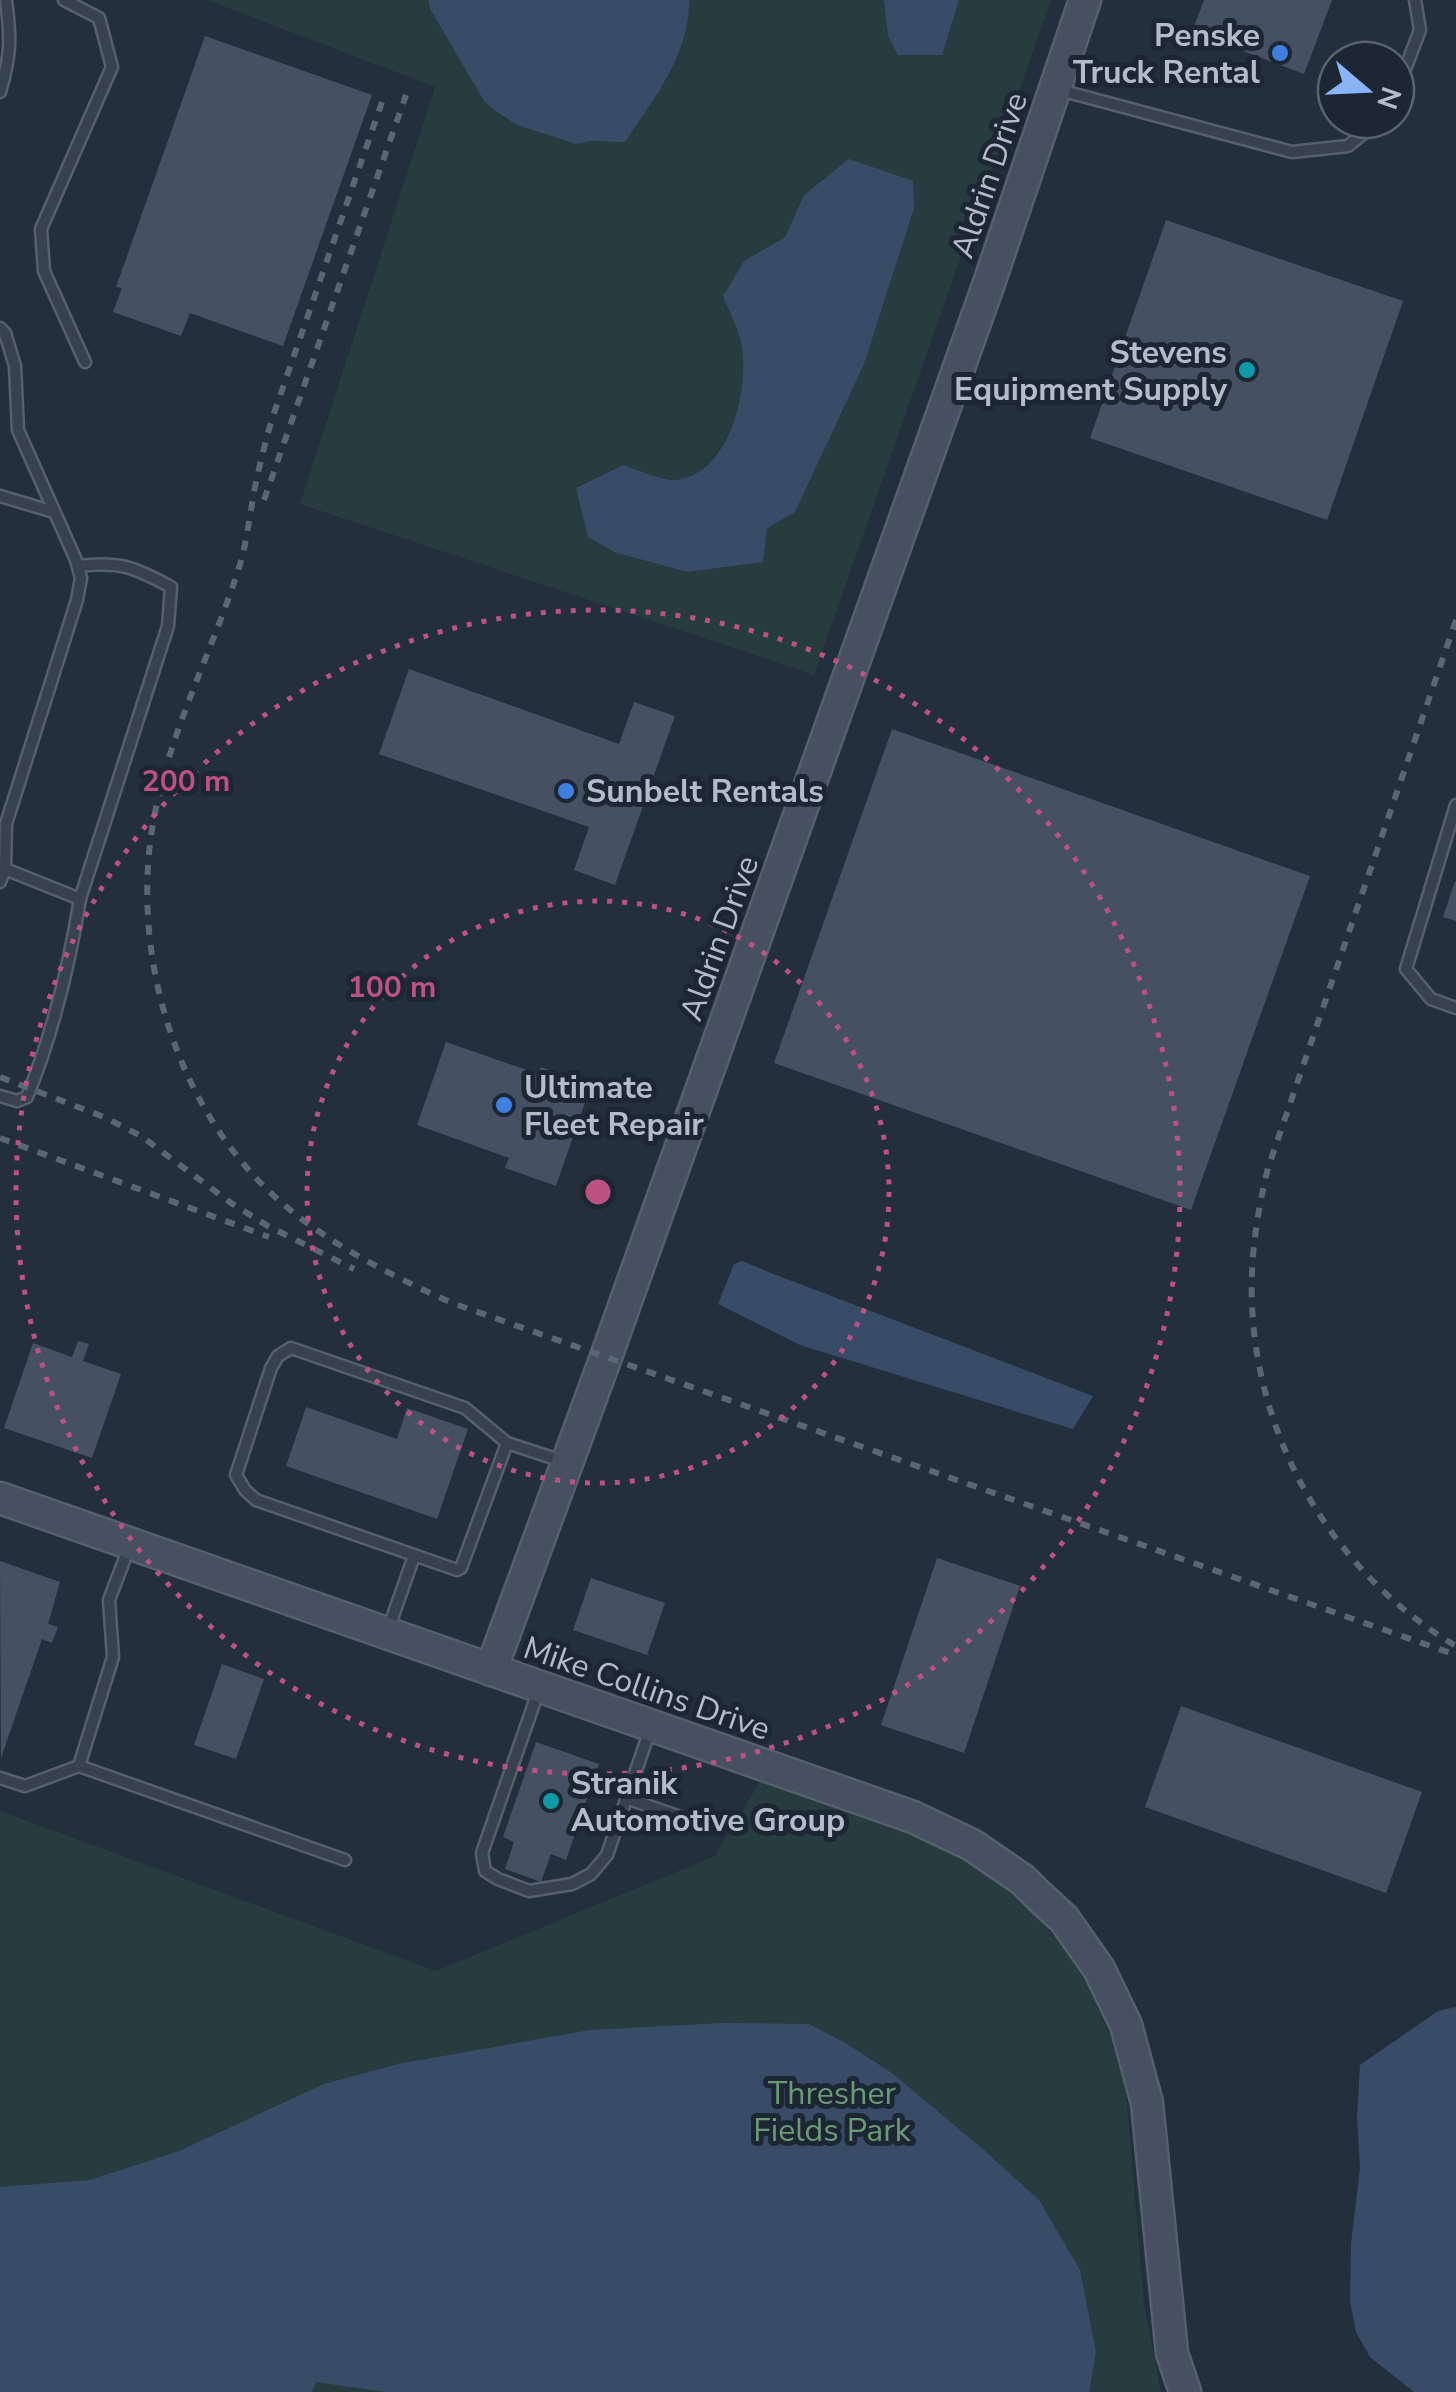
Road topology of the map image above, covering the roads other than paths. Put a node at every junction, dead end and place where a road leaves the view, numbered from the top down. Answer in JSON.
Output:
{"nodes":[{"id":1,"x":6,"y":0,"type":"edge"},
{"id":2,"x":64,"y":0,"type":"edge"},
{"id":3,"x":1085,"y":0,"type":"edge"},
{"id":4,"x":1415,"y":0,"type":"edge"},
{"id":5,"x":1416,"y":40,"type":"edge"},
{"id":6,"x":5,"y":43,"type":"edge"},
{"id":7,"x":1055,"y":89,"type":"junction"},
{"id":8,"x":0,"y":92,"type":"edge"},
{"id":9,"x":1355,"y":140,"type":"edge"},
{"id":10,"x":0,"y":328,"type":"edge"},
{"id":11,"x":85,"y":362,"type":"dead end"},
{"id":12,"x":0,"y":496,"type":"edge"},
{"id":13,"x":54,"y":512,"type":"junction"},
{"id":14,"x":78,"y":566,"type":"junction"},
{"id":15,"x":1456,"y":805,"type":"edge"},
{"id":16,"x":5,"y":869,"type":"junction"},
{"id":17,"x":0,"y":882,"type":"edge"},
{"id":18,"x":80,"y":899,"type":"junction"},
{"id":19,"x":1456,"y":1008,"type":"edge"},
{"id":20,"x":0,"y":1096,"type":"edge"},
{"id":21,"x":507,"y":1443,"type":"junction"},
{"id":22,"x":567,"y":1463,"type":"junction"},
{"id":23,"x":0,"y":1498,"type":"edge"},
{"id":24,"x":131,"y":1544,"type":"junction"},
{"id":25,"x":414,"y":1556,"type":"junction"},
{"id":26,"x":387,"y":1633,"type":"junction"},
{"id":27,"x":491,"y":1670,"type":"junction"},
{"id":28,"x":540,"y":1687,"type":"junction"},
{"id":29,"x":651,"y":1726,"type":"junction"},
{"id":30,"x":80,"y":1766,"type":"junction"},
{"id":31,"x":0,"y":1778,"type":"edge"},
{"id":32,"x":626,"y":1798,"type":"junction"},
{"id":33,"x":709,"y":1827,"type":"dead end"},
{"id":34,"x":345,"y":1860,"type":"dead end"},
{"id":35,"x":1185,"y":2392,"type":"edge"}],
"edges":[{"from":1,"to":6,"type":"lane"},
{"from":2,"to":11,"type":"lane"},
{"from":3,"to":7,"type":"street","name":"Aldrin Drive"},
{"from":4,"to":5,"type":"lane"},
{"from":6,"to":8,"type":"lane"},
{"from":7,"to":9,"type":"lane"},
{"from":7,"to":22,"type":"street","name":"Aldrin Drive"},
{"from":10,"to":13,"type":"lane"},
{"from":12,"to":13,"type":"lane"},
{"from":13,"to":14,"type":"lane"},
{"from":14,"to":16,"type":"lane"},
{"from":14,"to":18,"type":"lane"},
{"from":15,"to":19,"type":"lane"},
{"from":16,"to":17,"type":"lane"},
{"from":16,"to":18,"type":"lane"},
{"from":18,"to":20,"type":"lane"},
{"from":21,"to":22,"type":"lane"},
{"from":21,"to":25,"type":"lane"},
{"from":21,"to":25,"type":"lane"},
{"from":22,"to":27,"type":"street","name":"Aldrin Drive"},
{"from":23,"to":24,"type":"street","name":"Mike Collins Drive"},
{"from":24,"to":26,"type":"street","name":"Mike Collins Drive"},
{"from":24,"to":30,"type":"lane"},
{"from":25,"to":26,"type":"lane"},
{"from":26,"to":27,"type":"street","name":"Mike Collins Drive"},
{"from":27,"to":28,"type":"street","name":"Mike Collins Drive"},
{"from":28,"to":29,"type":"street","name":"Mike Collins Drive"},
{"from":28,"to":32,"type":"lane"},
{"from":29,"to":32,"type":"lane"},
{"from":29,"to":35,"type":"street","name":"Mike Collins Drive"},
{"from":30,"to":31,"type":"lane"},
{"from":30,"to":34,"type":"lane"},
{"from":32,"to":33,"type":"lane"}]}
